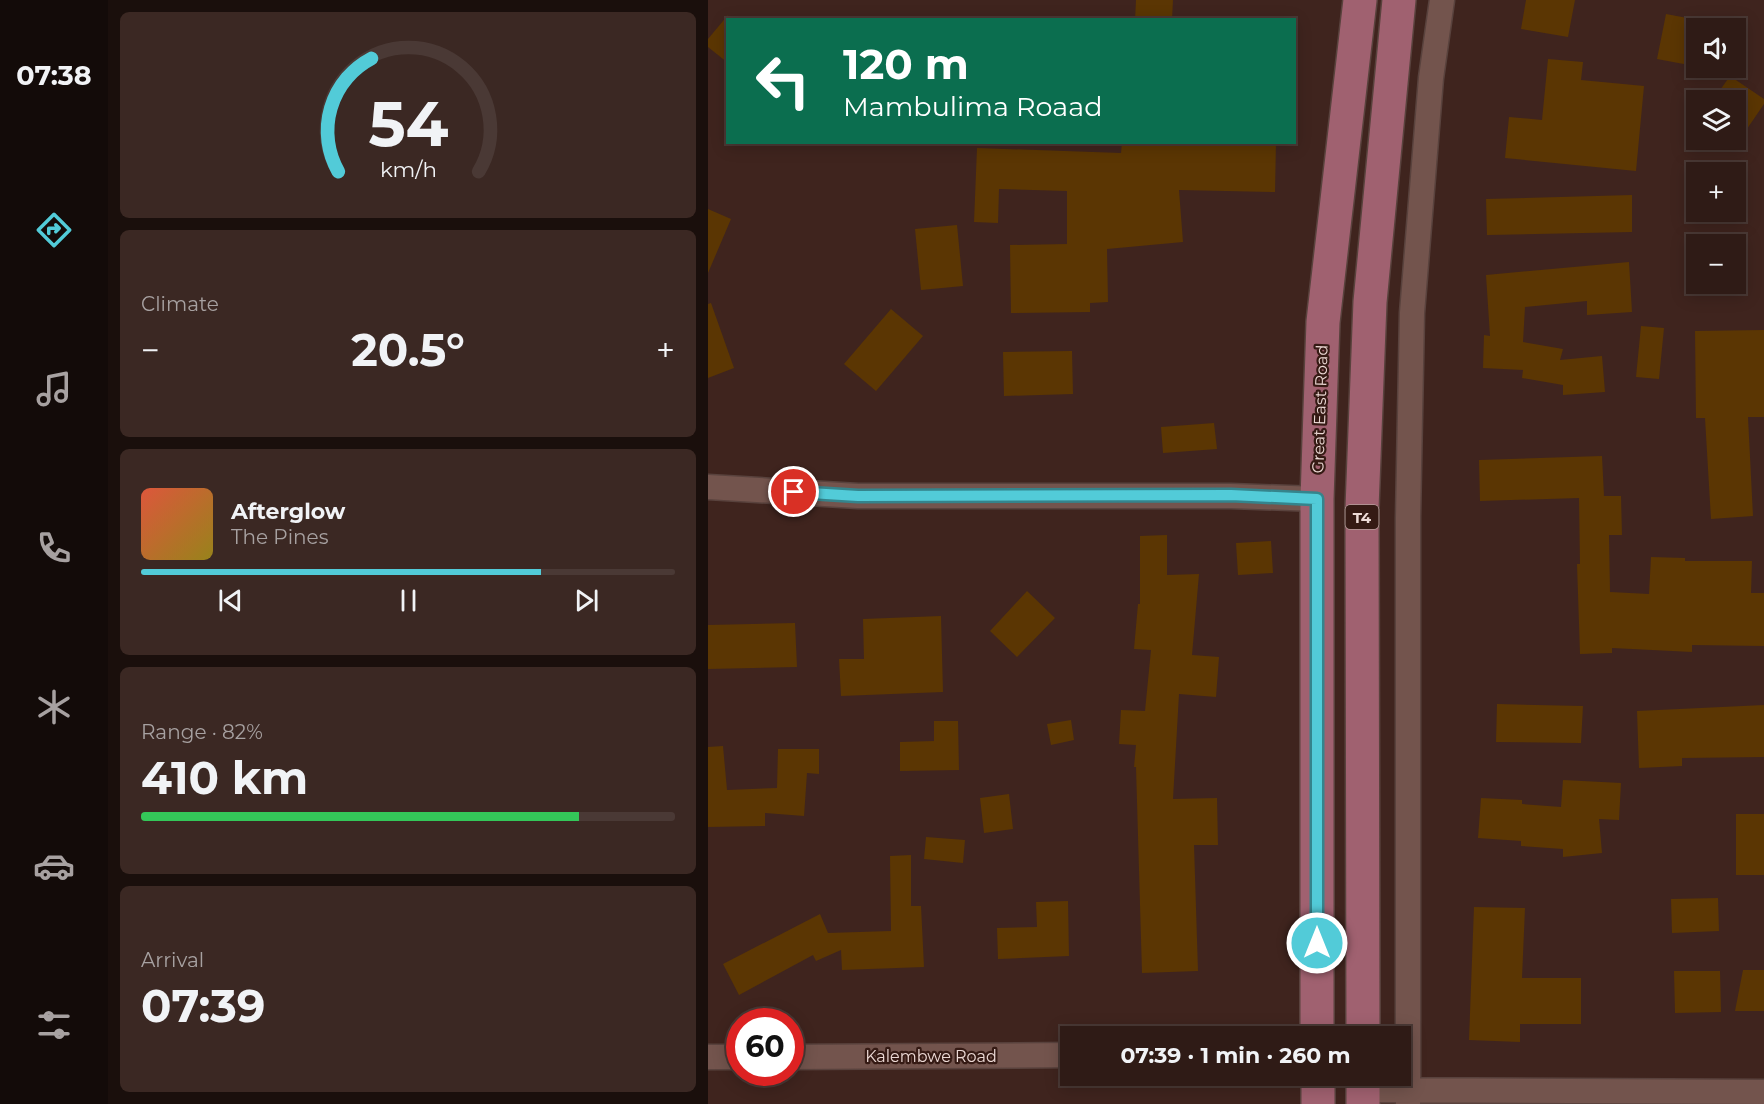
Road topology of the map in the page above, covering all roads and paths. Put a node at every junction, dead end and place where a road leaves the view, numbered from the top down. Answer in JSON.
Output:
{"nodes":[{"id":1,"x":1360,"y":0,"type":"edge"},
{"id":2,"x":1399,"y":0,"type":"edge"},
{"id":3,"x":1442,"y":0,"type":"edge"},
{"id":4,"x":708,"y":487,"type":"edge"},
{"id":5,"x":1317,"y":499,"type":"junction"},
{"id":6,"x":1317,"y":1026,"type":"edge"},
{"id":7,"x":1363,"y":1026,"type":"edge"},
{"id":8,"x":1060,"y":1055,"type":"edge"},
{"id":9,"x":708,"y":1057,"type":"edge"},
{"id":10,"x":726,"y":1057,"type":"edge"},
{"id":11,"x":804,"y":1057,"type":"edge"},
{"id":12,"x":1318,"y":1086,"type":"edge"},
{"id":13,"x":1363,"y":1090,"type":"edge"},
{"id":14,"x":1764,"y":1092,"type":"edge"},
{"id":15,"x":1408,"y":1097,"type":"edge"},
{"id":16,"x":1318,"y":1104,"type":"edge"}],
"edges":[{"from":1,"to":5,"type":"main road","name":"Great East Road"},
{"from":2,"to":7,"type":"main road","number":"T4"},
{"from":3,"to":15,"type":"street"},
{"from":4,"to":5,"type":"street"},
{"from":5,"to":6,"type":"main road","name":"Great East Road"},
{"from":8,"to":11,"type":"street","name":"Kalembwe Road"},
{"from":9,"to":10,"type":"street"},
{"from":12,"to":16,"type":"main road"},
{"from":13,"to":15,"type":"street"},
{"from":14,"to":15,"type":"street"}]}
